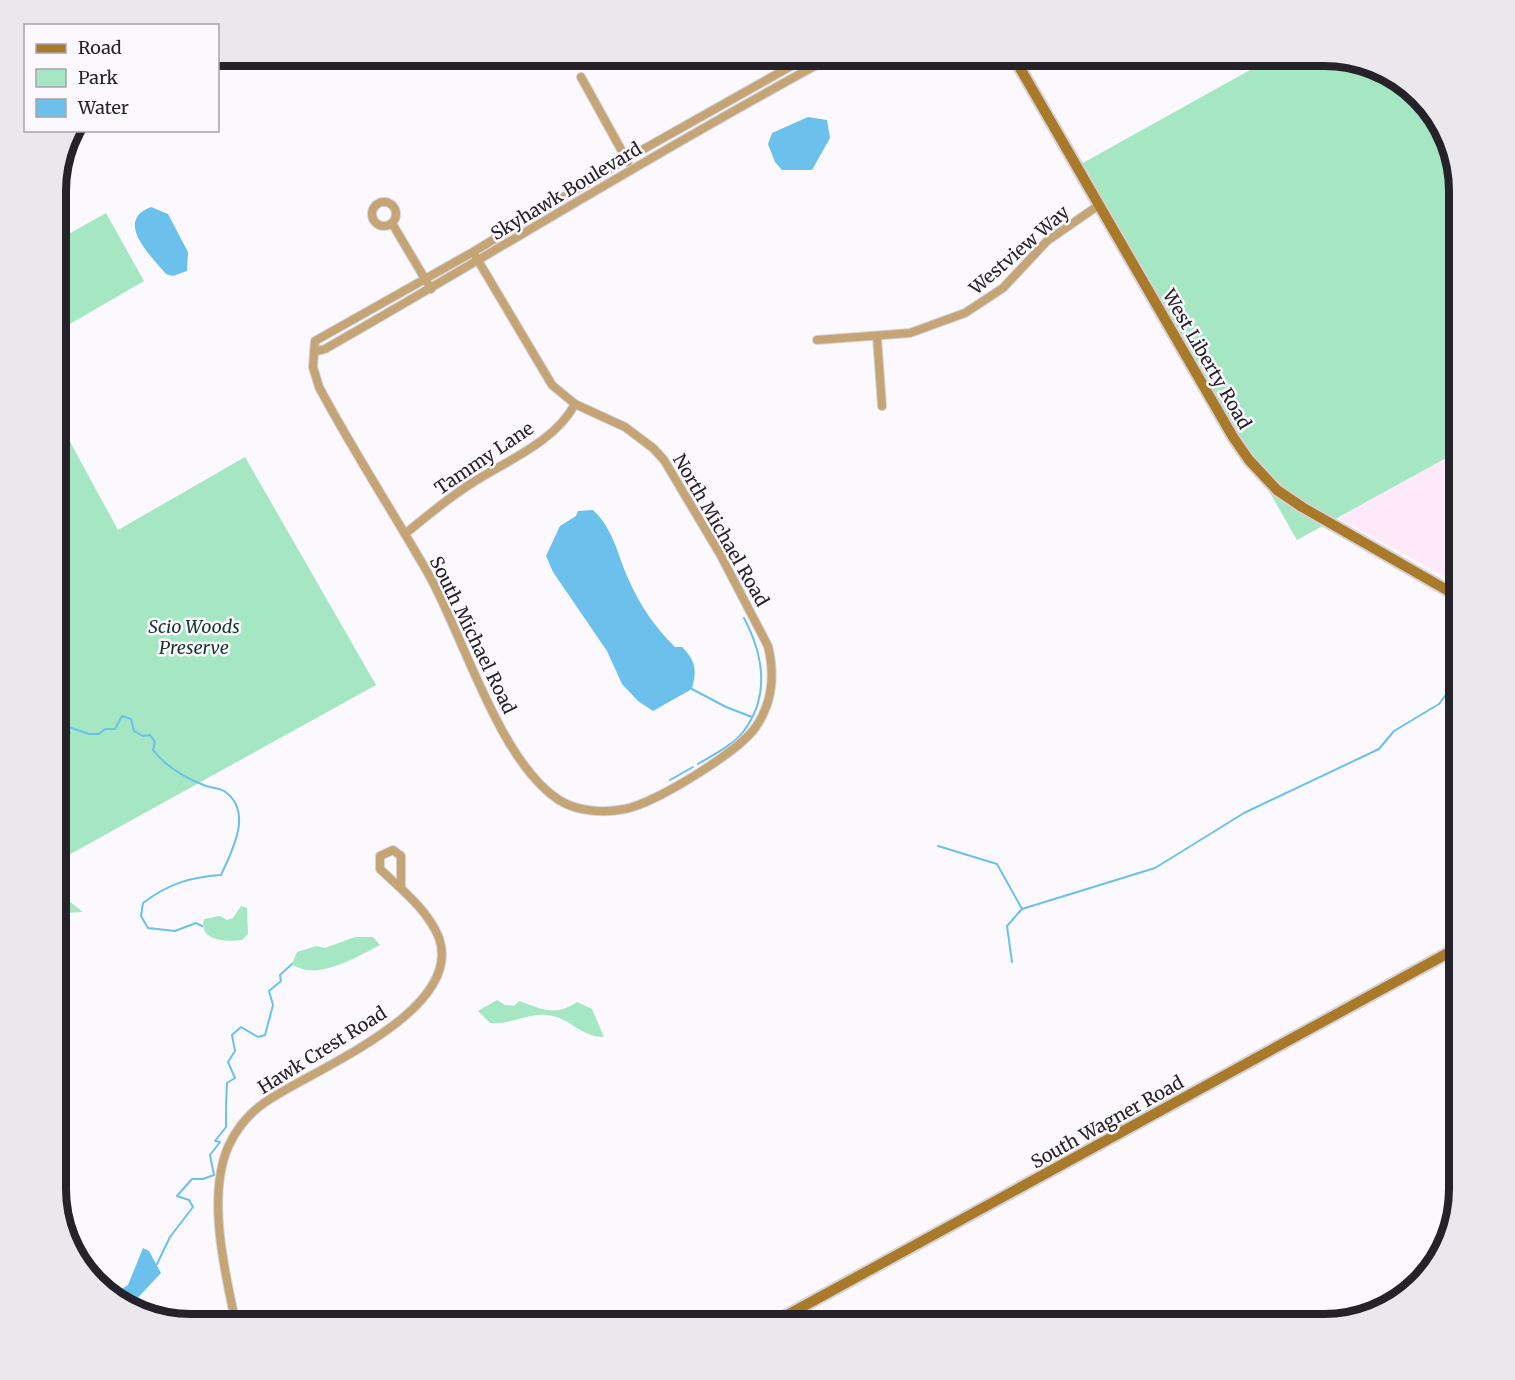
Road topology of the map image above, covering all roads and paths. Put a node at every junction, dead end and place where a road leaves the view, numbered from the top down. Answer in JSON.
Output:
{"nodes":[{"id":1,"x":791,"y":66,"type":"edge"},
{"id":2,"x":809,"y":66,"type":"edge"},
{"id":3,"x":1019,"y":66,"type":"edge"},
{"id":4,"x":581,"y":77,"type":"dead end"},
{"id":5,"x":626,"y":159,"type":"junction"},
{"id":6,"x":631,"y":169,"type":"junction"},
{"id":7,"x":1099,"y":205,"type":"junction"},
{"id":8,"x":393,"y":225,"type":"dead end"},
{"id":9,"x":473,"y":252,"type":"junction"},
{"id":10,"x":479,"y":261,"type":"junction"},
{"id":11,"x":424,"y":278,"type":"junction"},
{"id":12,"x":430,"y":289,"type":"junction"},
{"id":13,"x":877,"y":337,"type":"junction"},
{"id":14,"x":817,"y":340,"type":"dead end"},
{"id":15,"x":314,"y":352,"type":"junction"},
{"id":16,"x":575,"y":404,"type":"junction"},
{"id":17,"x":882,"y":406,"type":"dead end"},
{"id":18,"x":405,"y":534,"type":"junction"},
{"id":19,"x":1449,"y":591,"type":"edge"},
{"id":20,"x":644,"y":802,"type":"joint"},
{"id":21,"x":401,"y":886,"type":"junction"},
{"id":22,"x":1449,"y":953,"type":"edge"},
{"id":23,"x":234,"y":1314,"type":"edge"},
{"id":24,"x":789,"y":1314,"type":"edge"}],
"edges":[{"from":1,"to":5,"type":"street","name":"Skyhawk Boulevard"},
{"from":2,"to":6,"type":"street","name":"Skyhawk Boulevard"},
{"from":3,"to":7,"type":"main road","name":"West Liberty Road"},
{"from":4,"to":5,"type":"street"},
{"from":5,"to":6,"type":"street"},
{"from":5,"to":9,"type":"street","name":"Skyhawk Boulevard"},
{"from":6,"to":10,"type":"street","name":"Skyhawk Boulevard"},
{"from":7,"to":13,"type":"street","name":"Westview Way"},
{"from":7,"to":19,"type":"main road","name":"West Liberty Road"},
{"from":8,"to":11,"type":"street"},
{"from":9,"to":10,"type":"street","name":"North Michael Road"},
{"from":9,"to":11,"type":"street","name":"Skyhawk Boulevard"},
{"from":10,"to":12,"type":"street","name":"Skyhawk Boulevard"},
{"from":10,"to":16,"type":"street","name":"North Michael Road"},
{"from":11,"to":12,"type":"street"},
{"from":11,"to":15,"type":"street","name":"Skyhawk Boulevard"},
{"from":12,"to":15,"type":"street","name":"Skyhawk Boulevard"},
{"from":13,"to":14,"type":"street","name":"Westview Way"},
{"from":13,"to":17,"type":"street"},
{"from":15,"to":18,"type":"street","name":"South Michael Road"},
{"from":16,"to":18,"type":"street","name":"Tammy Lane"},
{"from":16,"to":20,"type":"street","name":"North Michael Road"},
{"from":18,"to":20,"type":"street","name":"South Michael Road"},
{"from":21,"to":21,"type":"street","name":"Hawk Crest Road"},
{"from":21,"to":23,"type":"street","name":"Hawk Crest Road"},
{"from":22,"to":24,"type":"main road","name":"South Wagner Road"}]}
